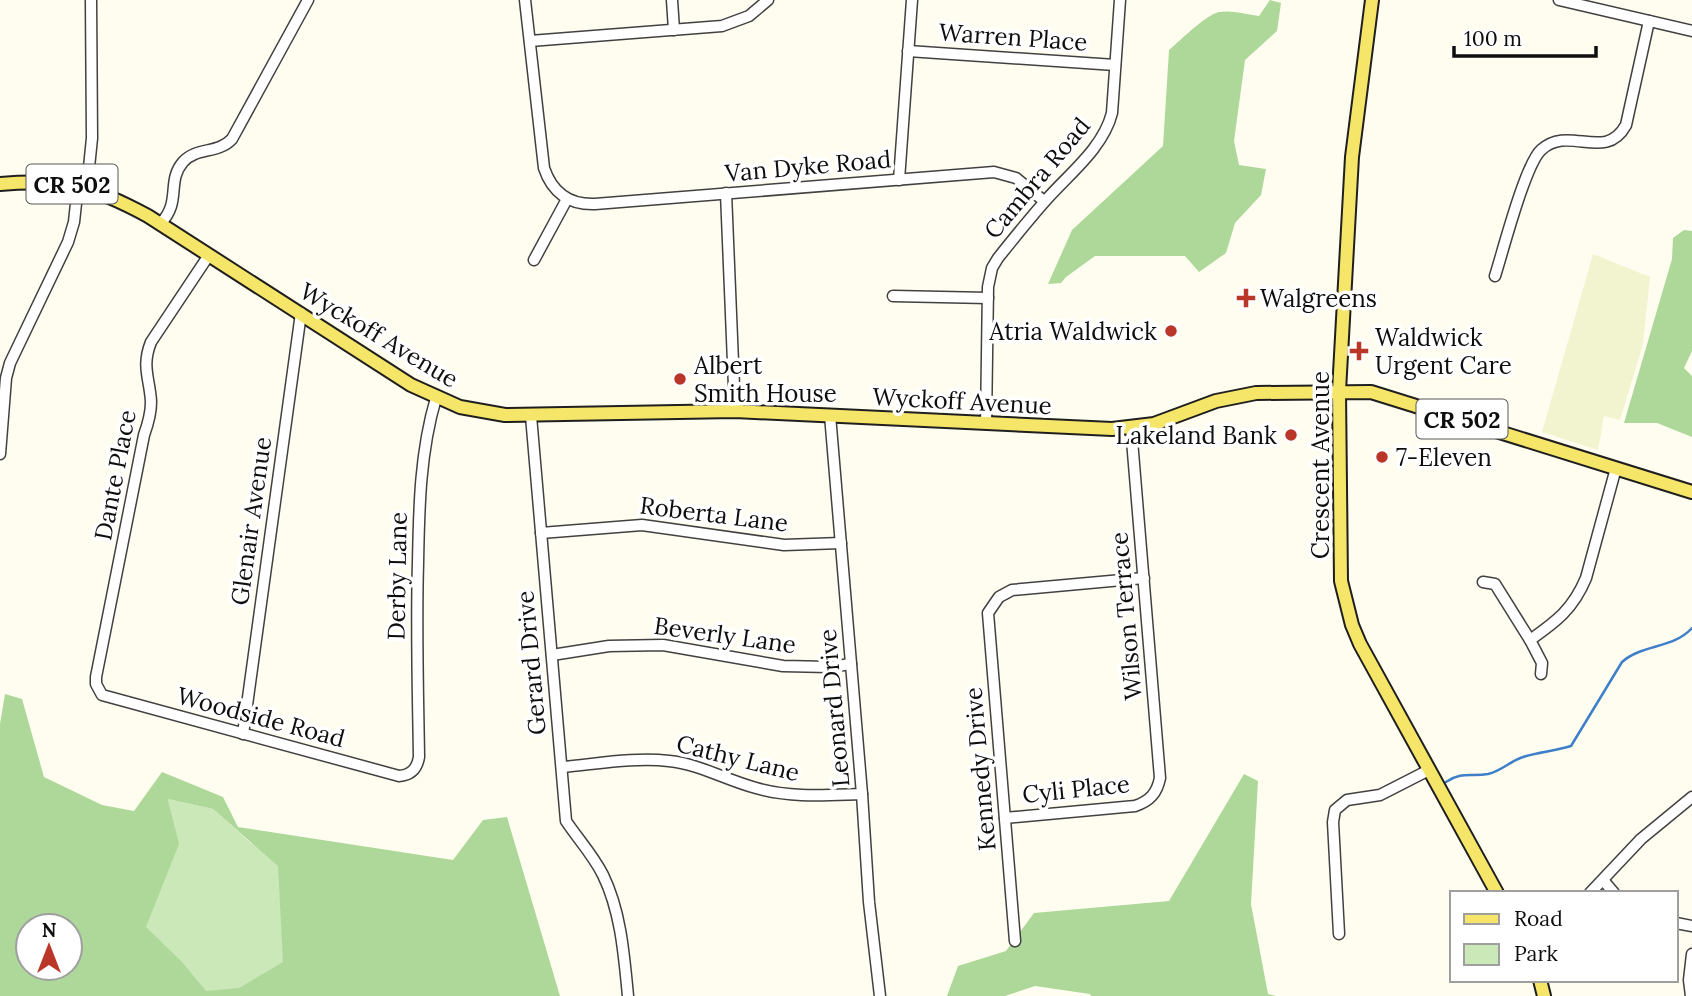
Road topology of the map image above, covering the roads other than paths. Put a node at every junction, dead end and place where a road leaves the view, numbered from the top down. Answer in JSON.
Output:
{"nodes":[{"id":1,"x":91,"y":0,"type":"edge"},
{"id":2,"x":308,"y":0,"type":"edge"},
{"id":3,"x":525,"y":0,"type":"edge"},
{"id":4,"x":672,"y":0,"type":"edge"},
{"id":5,"x":768,"y":0,"type":"edge"},
{"id":6,"x":912,"y":0,"type":"edge"},
{"id":7,"x":1120,"y":0,"type":"edge"},
{"id":8,"x":1372,"y":0,"type":"edge"},
{"id":9,"x":1559,"y":0,"type":"edge"},
{"id":10,"x":1648,"y":21,"type":"junction"},
{"id":11,"x":674,"y":30,"type":"junction"},
{"id":12,"x":1692,"y":31,"type":"edge"},
{"id":13,"x":530,"y":41,"type":"junction"},
{"id":14,"x":908,"y":51,"type":"junction"},
{"id":15,"x":1115,"y":65,"type":"junction"},
{"id":16,"x":899,"y":180,"type":"junction"},
{"id":17,"x":0,"y":184,"type":"edge"},
{"id":18,"x":82,"y":186,"type":"junction"},
{"id":19,"x":726,"y":193,"type":"junction"},
{"id":20,"x":567,"y":199,"type":"junction"},
{"id":21,"x":1044,"y":201,"type":"junction"},
{"id":22,"x":160,"y":224,"type":"junction"},
{"id":23,"x":209,"y":255,"type":"junction"},
{"id":24,"x":534,"y":260,"type":"dead end"},
{"id":25,"x":1495,"y":276,"type":"dead end"},
{"id":26,"x":892,"y":296,"type":"dead end"},
{"id":27,"x":988,"y":298,"type":"junction"},
{"id":28,"x":301,"y":313,"type":"junction"},
{"id":29,"x":1339,"y":391,"type":"junction"},
{"id":30,"x":436,"y":398,"type":"junction"},
{"id":31,"x":735,"y":411,"type":"junction"},
{"id":32,"x":830,"y":415,"type":"junction"},
{"id":33,"x":531,"y":416,"type":"junction"},
{"id":34,"x":986,"y":423,"type":"junction"},
{"id":35,"x":1131,"y":428,"type":"junction"},
{"id":36,"x":0,"y":454,"type":"edge"},
{"id":37,"x":1616,"y":468,"type":"junction"},
{"id":38,"x":1692,"y":492,"type":"edge"},
{"id":39,"x":541,"y":533,"type":"junction"},
{"id":40,"x":841,"y":543,"type":"junction"},
{"id":41,"x":1144,"y":578,"type":"junction"},
{"id":42,"x":1483,"y":582,"type":"dead end"},
{"id":43,"x":1530,"y":640,"type":"junction"},
{"id":44,"x":552,"y":655,"type":"junction"},
{"id":45,"x":851,"y":664,"type":"junction"},
{"id":46,"x":1541,"y":674,"type":"dead end"},
{"id":47,"x":96,"y":677,"type":"joint"},
{"id":48,"x":243,"y":734,"type":"junction"},
{"id":49,"x":419,"y":757,"type":"joint"},
{"id":50,"x":562,"y":767,"type":"junction"},
{"id":51,"x":1429,"y":770,"type":"junction"},
{"id":52,"x":862,"y":794,"type":"junction"},
{"id":53,"x":1692,"y":797,"type":"edge"},
{"id":54,"x":1150,"y":799,"type":"joint"},
{"id":55,"x":1005,"y":817,"type":"junction"},
{"id":56,"x":1603,"y":880,"type":"junction"},
{"id":57,"x":1496,"y":891,"type":"edge"},
{"id":58,"x":1592,"y":891,"type":"edge"},
{"id":59,"x":1612,"y":891,"type":"edge"},
{"id":60,"x":1339,"y":934,"type":"dead end"},
{"id":61,"x":1015,"y":941,"type":"dead end"},
{"id":62,"x":1692,"y":954,"type":"edge"},
{"id":63,"x":628,"y":996,"type":"edge"},
{"id":64,"x":880,"y":996,"type":"edge"},
{"id":65,"x":1691,"y":996,"type":"edge"}],
"edges":[{"from":1,"to":18,"type":"street"},
{"from":2,"to":22,"type":"street"},
{"from":3,"to":13,"type":"street"},
{"from":4,"to":11,"type":"street"},
{"from":5,"to":11,"type":"street"},
{"from":6,"to":14,"type":"street"},
{"from":7,"to":15,"type":"street","name":"Cambra Road"},
{"from":8,"to":29,"type":"main road","name":"Crescent Avenue"},
{"from":9,"to":10,"type":"street"},
{"from":10,"to":12,"type":"street"},
{"from":10,"to":25,"type":"street"},
{"from":11,"to":13,"type":"street"},
{"from":13,"to":20,"type":"street"},
{"from":14,"to":15,"type":"street","name":"Warren Place"},
{"from":14,"to":16,"type":"street"},
{"from":15,"to":21,"type":"street","name":"Cambra Road"},
{"from":16,"to":19,"type":"street","name":"Van Dyke Road"},
{"from":16,"to":21,"type":"street","name":"Van Dyke Road"},
{"from":17,"to":18,"type":"main road","number":"CR 502"},
{"from":18,"to":22,"type":"main road","name":"Wyckoff Avenue","number":"CR 502"},
{"from":18,"to":36,"type":"street"},
{"from":19,"to":20,"type":"street","name":"Van Dyke Road"},
{"from":19,"to":31,"type":"street"},
{"from":20,"to":24,"type":"street"},
{"from":21,"to":27,"type":"street","name":"Cambra Road"},
{"from":22,"to":23,"type":"main road","name":"Wyckoff Avenue","number":"CR 502"},
{"from":23,"to":28,"type":"main road","name":"Wyckoff Avenue","number":"CR 502"},
{"from":23,"to":47,"type":"street","name":"Dante Place"},
{"from":26,"to":27,"type":"street"},
{"from":27,"to":34,"type":"street","name":"Cambra Road"},
{"from":28,"to":30,"type":"main road","name":"Wyckoff Avenue","number":"CR 502"},
{"from":28,"to":48,"type":"street","name":"Glenair Avenue"},
{"from":29,"to":35,"type":"main road","name":"Wyckoff Avenue","number":"CR 502"},
{"from":29,"to":37,"type":"main road","name":"Wyckoff Avenue","number":"CR 502"},
{"from":29,"to":51,"type":"main road","name":"Crescent Avenue"},
{"from":30,"to":33,"type":"main road","name":"Wyckoff Avenue","number":"CR 502"},
{"from":30,"to":49,"type":"street","name":"Derby Lane"},
{"from":31,"to":32,"type":"main road","name":"Wyckoff Avenue","number":"CR 502"},
{"from":31,"to":33,"type":"main road","name":"Wyckoff Avenue","number":"CR 502"},
{"from":32,"to":34,"type":"main road","name":"Wyckoff Avenue","number":"CR 502"},
{"from":32,"to":40,"type":"street","name":"Leonard Drive"},
{"from":33,"to":39,"type":"street","name":"Gerard Drive"},
{"from":34,"to":35,"type":"main road","name":"Wyckoff Avenue","number":"CR 502"},
{"from":35,"to":41,"type":"street","name":"Wilson Terrace"},
{"from":37,"to":38,"type":"main road","name":"Wyckoff Avenue","number":"CR 502"},
{"from":37,"to":43,"type":"street"},
{"from":39,"to":40,"type":"street","name":"Roberta Lane"},
{"from":39,"to":44,"type":"street","name":"Gerard Drive"},
{"from":40,"to":45,"type":"street","name":"Leonard Drive"},
{"from":41,"to":54,"type":"street","name":"Wilson Terrace"},
{"from":41,"to":55,"type":"street","name":"Kennedy Drive"},
{"from":42,"to":43,"type":"street"},
{"from":43,"to":46,"type":"street"},
{"from":44,"to":45,"type":"street","name":"Beverly Lane"},
{"from":44,"to":50,"type":"street","name":"Gerard Drive"},
{"from":45,"to":52,"type":"street","name":"Leonard Drive"},
{"from":47,"to":48,"type":"street","name":"Woodside Road"},
{"from":48,"to":49,"type":"street","name":"Woodside Road"},
{"from":50,"to":52,"type":"street","name":"Cathy Lane"},
{"from":50,"to":63,"type":"street","name":"Gerard Drive"},
{"from":51,"to":57,"type":"main road","name":"Crescent Avenue"},
{"from":51,"to":60,"type":"street"},
{"from":52,"to":64,"type":"street","name":"Leonard Drive"},
{"from":53,"to":56,"type":"street"},
{"from":54,"to":55,"type":"street","name":"Cyli Place"},
{"from":55,"to":61,"type":"street","name":"Kennedy Drive"},
{"from":56,"to":58,"type":"street"},
{"from":56,"to":59,"type":"street"},
{"from":62,"to":65,"type":"street"}]}
